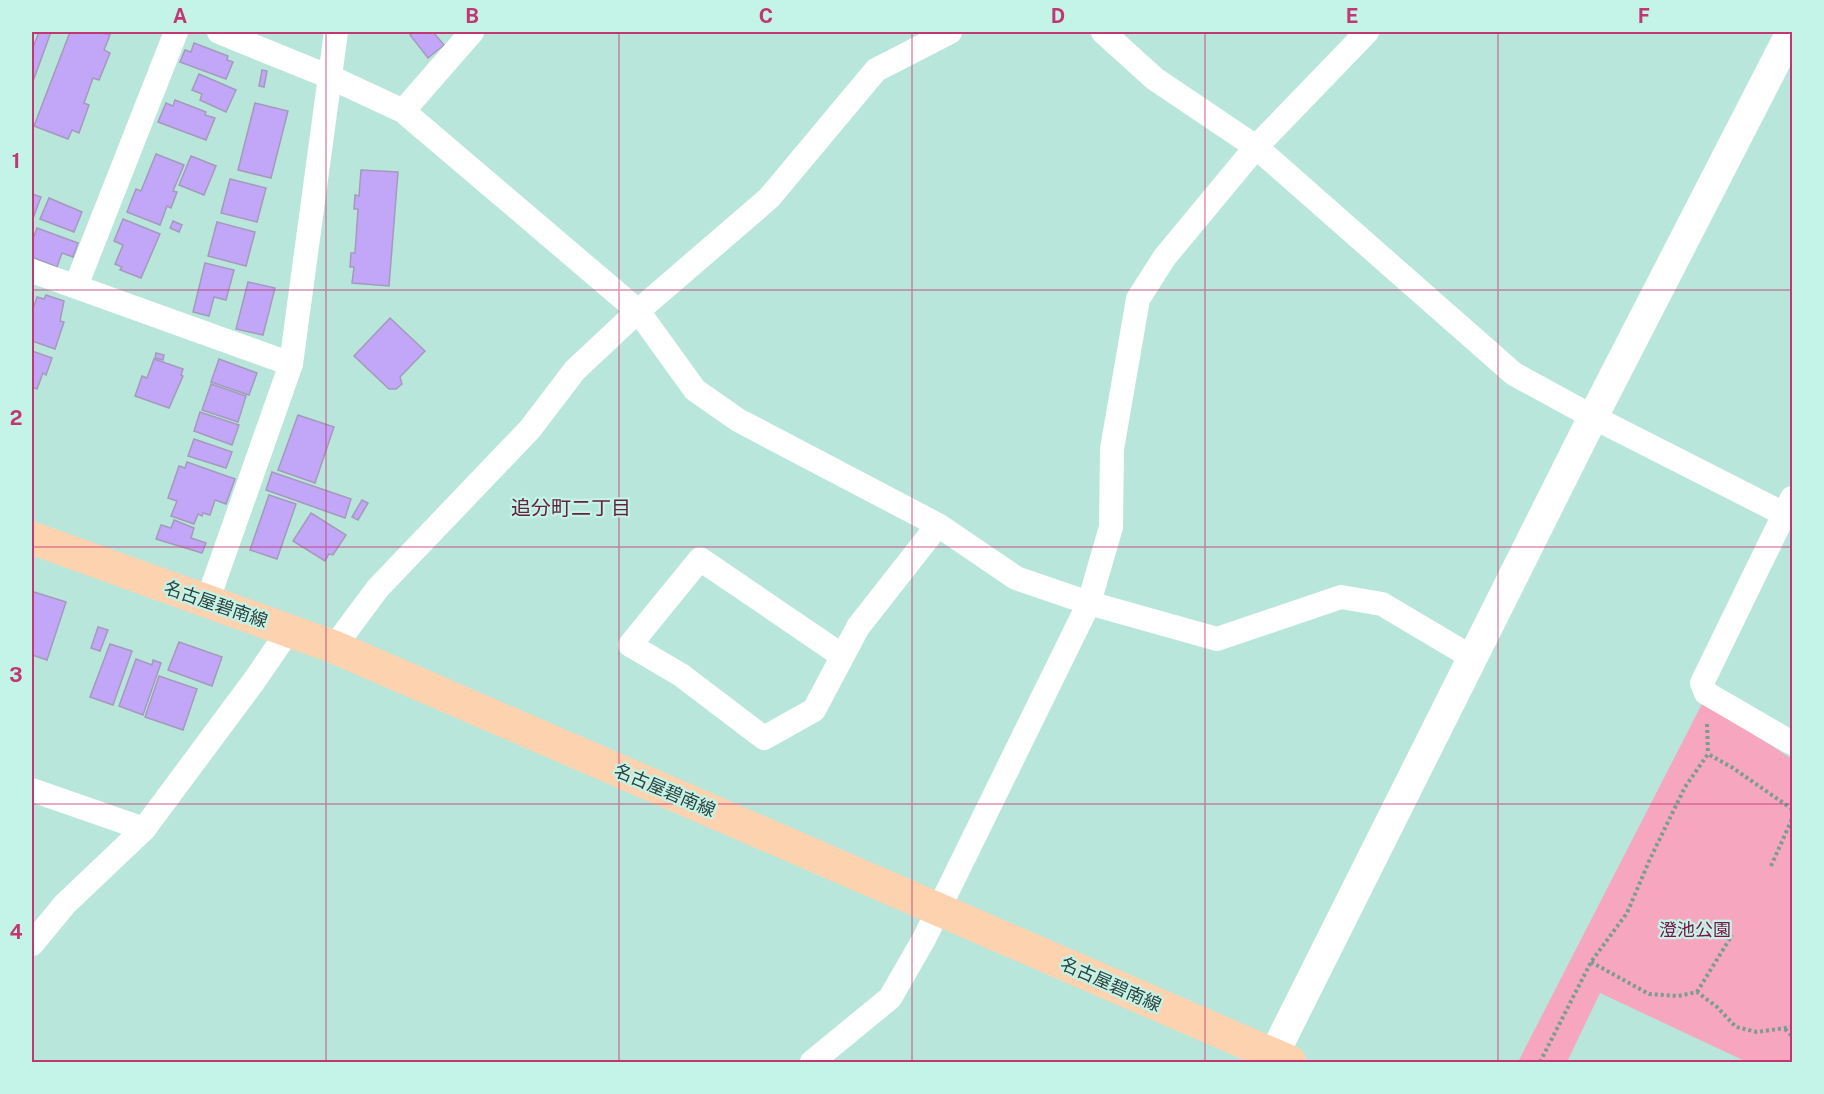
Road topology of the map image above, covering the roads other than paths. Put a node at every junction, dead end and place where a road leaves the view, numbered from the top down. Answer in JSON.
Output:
{"nodes":[{"id":1,"x":176,"y":32,"type":"edge"},
{"id":2,"x":219,"y":32,"type":"edge"},
{"id":3,"x":336,"y":32,"type":"edge"},
{"id":4,"x":472,"y":32,"type":"edge"},
{"id":5,"x":950,"y":32,"type":"edge"},
{"id":6,"x":1103,"y":32,"type":"edge"},
{"id":7,"x":1367,"y":32,"type":"edge"},
{"id":8,"x":1792,"y":32,"type":"edge"},
{"id":9,"x":330,"y":77,"type":"junction"},
{"id":10,"x":403,"y":111,"type":"junction"},
{"id":11,"x":1256,"y":147,"type":"junction"},
{"id":12,"x":32,"y":271,"type":"edge"},
{"id":13,"x":76,"y":286,"type":"junction"},
{"id":14,"x":638,"y":311,"type":"junction"},
{"id":15,"x":291,"y":364,"type":"junction"},
{"id":16,"x":1593,"y":417,"type":"junction"},
{"id":17,"x":1788,"y":506,"type":"edge"},
{"id":18,"x":938,"y":525,"type":"junction"},
{"id":19,"x":32,"y":538,"type":"edge"},
{"id":20,"x":207,"y":602,"type":"junction"},
{"id":21,"x":1089,"y":603,"type":"junction"},
{"id":22,"x":289,"y":630,"type":"junction"},
{"id":23,"x":334,"y":647,"type":"junction"},
{"id":24,"x":841,"y":655,"type":"junction"},
{"id":25,"x":1473,"y":658,"type":"junction"},
{"id":26,"x":1792,"y":743,"type":"edge"},
{"id":27,"x":32,"y":790,"type":"edge"},
{"id":28,"x":144,"y":830,"type":"junction"},
{"id":29,"x":939,"y":908,"type":"junction"},
{"id":30,"x":32,"y":944,"type":"edge"},
{"id":31,"x":1282,"y":1059,"type":"edge"},
{"id":32,"x":812,"y":1062,"type":"edge"}],
"edges":[{"from":1,"to":13,"type":"street"},
{"from":2,"to":9,"type":"street"},
{"from":3,"to":9,"type":"street"},
{"from":4,"to":10,"type":"street"},
{"from":5,"to":14,"type":"street"},
{"from":6,"to":11,"type":"street"},
{"from":7,"to":11,"type":"street"},
{"from":8,"to":16,"type":"street"},
{"from":9,"to":10,"type":"street"},
{"from":9,"to":15,"type":"street"},
{"from":10,"to":14,"type":"street"},
{"from":11,"to":16,"type":"street"},
{"from":11,"to":21,"type":"street"},
{"from":12,"to":13,"type":"street"},
{"from":13,"to":15,"type":"street"},
{"from":14,"to":18,"type":"street"},
{"from":14,"to":23,"type":"street"},
{"from":15,"to":20,"type":"street"},
{"from":16,"to":17,"type":"street"},
{"from":16,"to":25,"type":"street"},
{"from":17,"to":26,"type":"street"},
{"from":18,"to":21,"type":"street"},
{"from":18,"to":24,"type":"street"},
{"from":19,"to":20,"type":"main road","name":"名古屋碧南線"},
{"from":20,"to":22,"type":"main road","name":"名古屋碧南線"},
{"from":21,"to":25,"type":"street"},
{"from":21,"to":29,"type":"street"},
{"from":22,"to":23,"type":"main road","name":"名古屋碧南線"},
{"from":22,"to":28,"type":"street"},
{"from":23,"to":29,"type":"main road","name":"名古屋碧南線"},
{"from":24,"to":24,"type":"street"},
{"from":25,"to":31,"type":"street"},
{"from":27,"to":28,"type":"street"},
{"from":28,"to":30,"type":"street"},
{"from":29,"to":31,"type":"main road","name":"名古屋碧南線"},
{"from":29,"to":32,"type":"street"}]}
